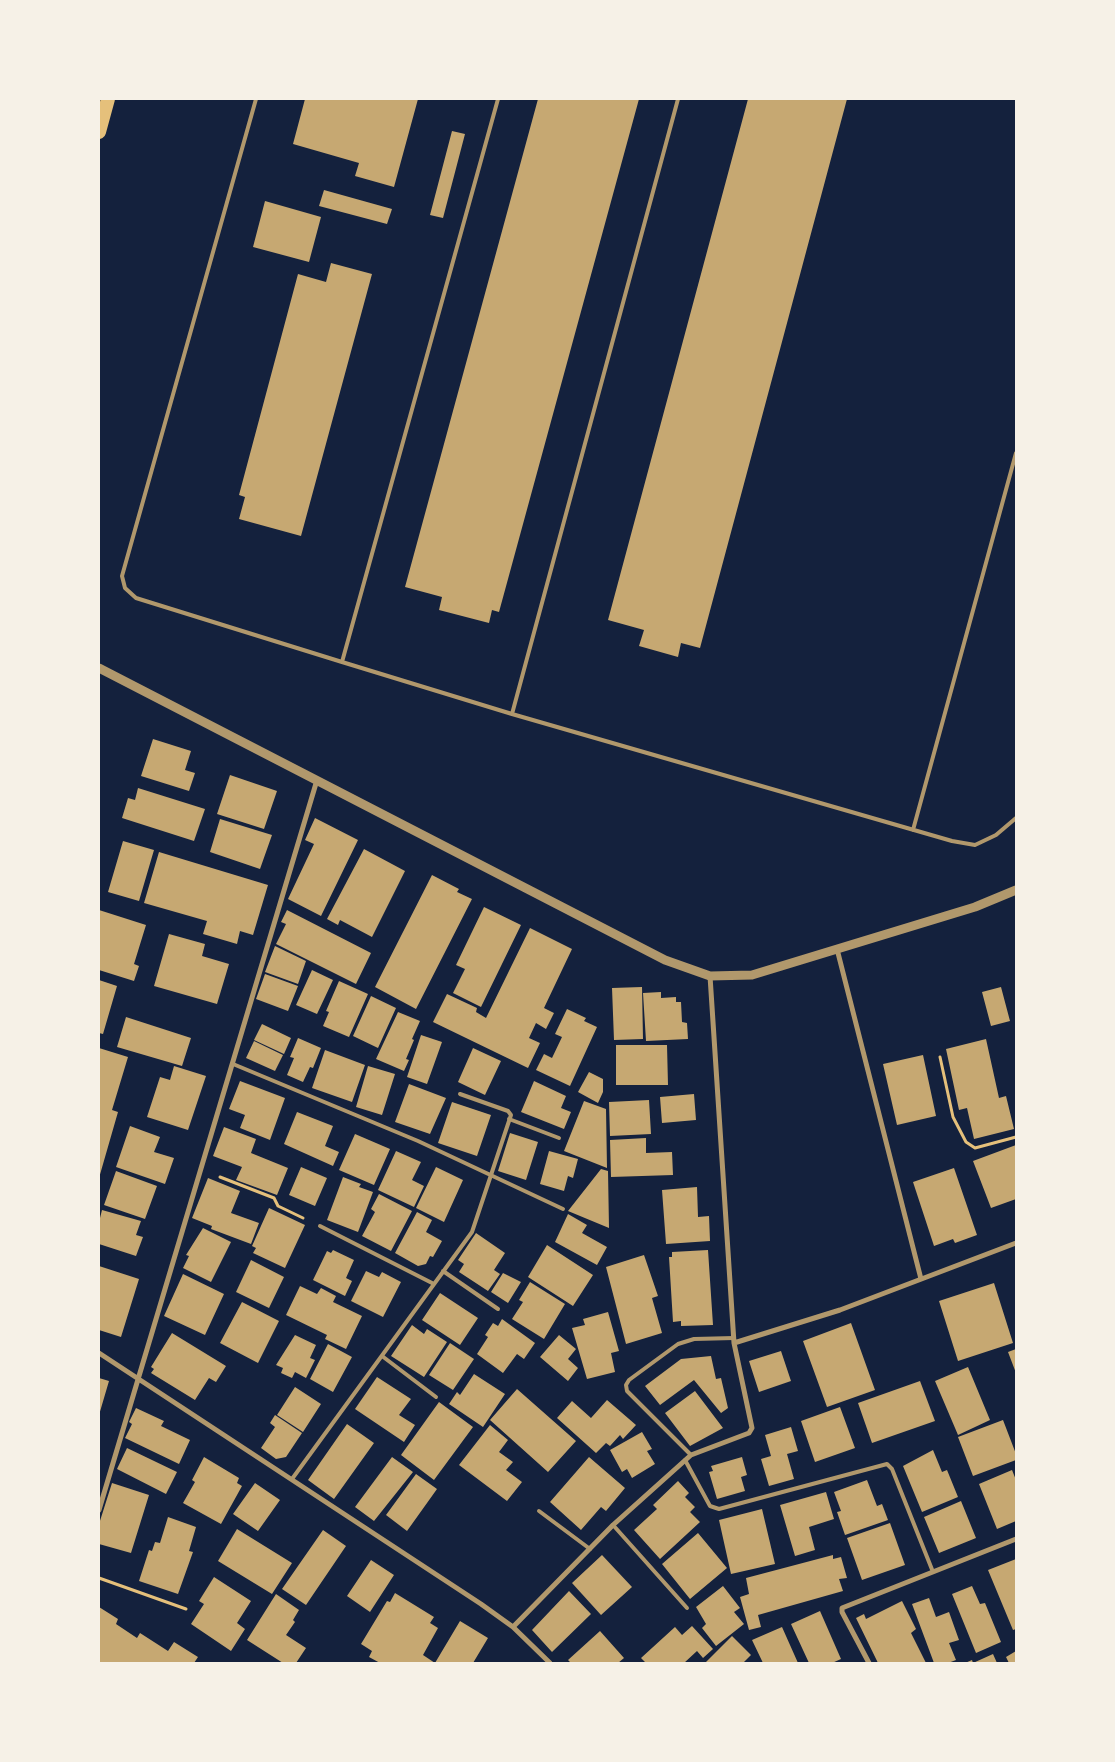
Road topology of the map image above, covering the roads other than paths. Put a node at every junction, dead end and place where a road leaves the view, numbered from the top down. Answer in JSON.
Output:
{"nodes":[{"id":1,"x":108,"y":99,"type":"edge"},
{"id":2,"x":256,"y":99,"type":"edge"},
{"id":3,"x":498,"y":99,"type":"edge"},
{"id":4,"x":678,"y":99,"type":"edge"},
{"id":5,"x":99,"y":132,"type":"edge"},
{"id":6,"x":1016,"y":454,"type":"edge"},
{"id":7,"x":342,"y":662,"type":"junction"},
{"id":8,"x":99,"y":668,"type":"edge"},
{"id":9,"x":512,"y":714,"type":"junction"},
{"id":10,"x":317,"y":780,"type":"junction"},
{"id":11,"x":1016,"y":818,"type":"edge"},
{"id":12,"x":913,"y":830,"type":"junction"},
{"id":13,"x":1016,"y":890,"type":"edge"},
{"id":14,"x":837,"y":949,"type":"junction"},
{"id":15,"x":710,"y":976,"type":"junction"},
{"id":16,"x":233,"y":1064,"type":"junction"},
{"id":17,"x":460,"y":1094,"type":"dead end"},
{"id":18,"x":509,"y":1119,"type":"junction"},
{"id":19,"x":558,"y":1138,"type":"dead end"},
{"id":20,"x":492,"y":1176,"type":"junction"},
{"id":21,"x":563,"y":1209,"type":"dead end"},
{"id":22,"x":320,"y":1226,"type":"road end"},
{"id":23,"x":1016,"y":1243,"type":"edge"},
{"id":24,"x":443,"y":1271,"type":"junction"},
{"id":25,"x":921,"y":1279,"type":"junction"},
{"id":26,"x":434,"y":1284,"type":"junction"},
{"id":27,"x":498,"y":1309,"type":"dead end"},
{"id":28,"x":734,"y":1340,"type":"junction"},
{"id":29,"x":99,"y":1353,"type":"edge"},
{"id":30,"x":382,"y":1356,"type":"junction"},
{"id":31,"x":138,"y":1379,"type":"junction"},
{"id":32,"x":436,"y":1397,"type":"dead end"},
{"id":33,"x":691,"y":1455,"type":"junction"},
{"id":34,"x":686,"y":1460,"type":"junction"},
{"id":35,"x":292,"y":1479,"type":"junction"},
{"id":36,"x":99,"y":1510,"type":"edge"},
{"id":37,"x":539,"y":1511,"type":"dead end"},
{"id":38,"x":613,"y":1525,"type":"junction"},
{"id":39,"x":1016,"y":1539,"type":"edge"},
{"id":40,"x":590,"y":1549,"type":"junction"},
{"id":41,"x":933,"y":1572,"type":"junction"},
{"id":42,"x":687,"y":1608,"type":"dead end"},
{"id":43,"x":513,"y":1627,"type":"junction"},
{"id":44,"x":546,"y":1662,"type":"edge"},
{"id":45,"x":869,"y":1663,"type":"edge"}],
"edges":[{"from":1,"to":5,"type":"highway"},
{"from":2,"to":7,"type":"lane"},
{"from":3,"to":7,"type":"lane"},
{"from":4,"to":9,"type":"lane"},
{"from":6,"to":12,"type":"lane"},
{"from":7,"to":9,"type":"lane"},
{"from":8,"to":10,"type":"street"},
{"from":9,"to":12,"type":"lane"},
{"from":10,"to":15,"type":"street"},
{"from":10,"to":16,"type":"street"},
{"from":11,"to":12,"type":"lane"},
{"from":13,"to":14,"type":"street"},
{"from":14,"to":15,"type":"street"},
{"from":14,"to":25,"type":"street"},
{"from":15,"to":28,"type":"street"},
{"from":16,"to":20,"type":"lane"},
{"from":16,"to":31,"type":"street"},
{"from":17,"to":18,"type":"lane"},
{"from":18,"to":19,"type":"lane"},
{"from":18,"to":20,"type":"lane"},
{"from":20,"to":21,"type":"lane"},
{"from":20,"to":24,"type":"lane"},
{"from":22,"to":26,"type":"lane"},
{"from":23,"to":25,"type":"street"},
{"from":24,"to":26,"type":"lane"},
{"from":24,"to":27,"type":"lane"},
{"from":25,"to":28,"type":"street"},
{"from":26,"to":30,"type":"lane"},
{"from":28,"to":33,"type":"street"},
{"from":28,"to":33,"type":"lane"},
{"from":29,"to":31,"type":"street"},
{"from":30,"to":32,"type":"lane"},
{"from":30,"to":35,"type":"lane"},
{"from":31,"to":35,"type":"street"},
{"from":31,"to":36,"type":"street"},
{"from":33,"to":34,"type":"street"},
{"from":34,"to":38,"type":"street"},
{"from":34,"to":41,"type":"lane"},
{"from":35,"to":43,"type":"street"},
{"from":37,"to":40,"type":"lane"},
{"from":38,"to":40,"type":"street"},
{"from":38,"to":42,"type":"lane"},
{"from":39,"to":41,"type":"street"},
{"from":40,"to":43,"type":"street"},
{"from":41,"to":45,"type":"street"},
{"from":43,"to":44,"type":"street"}]}
